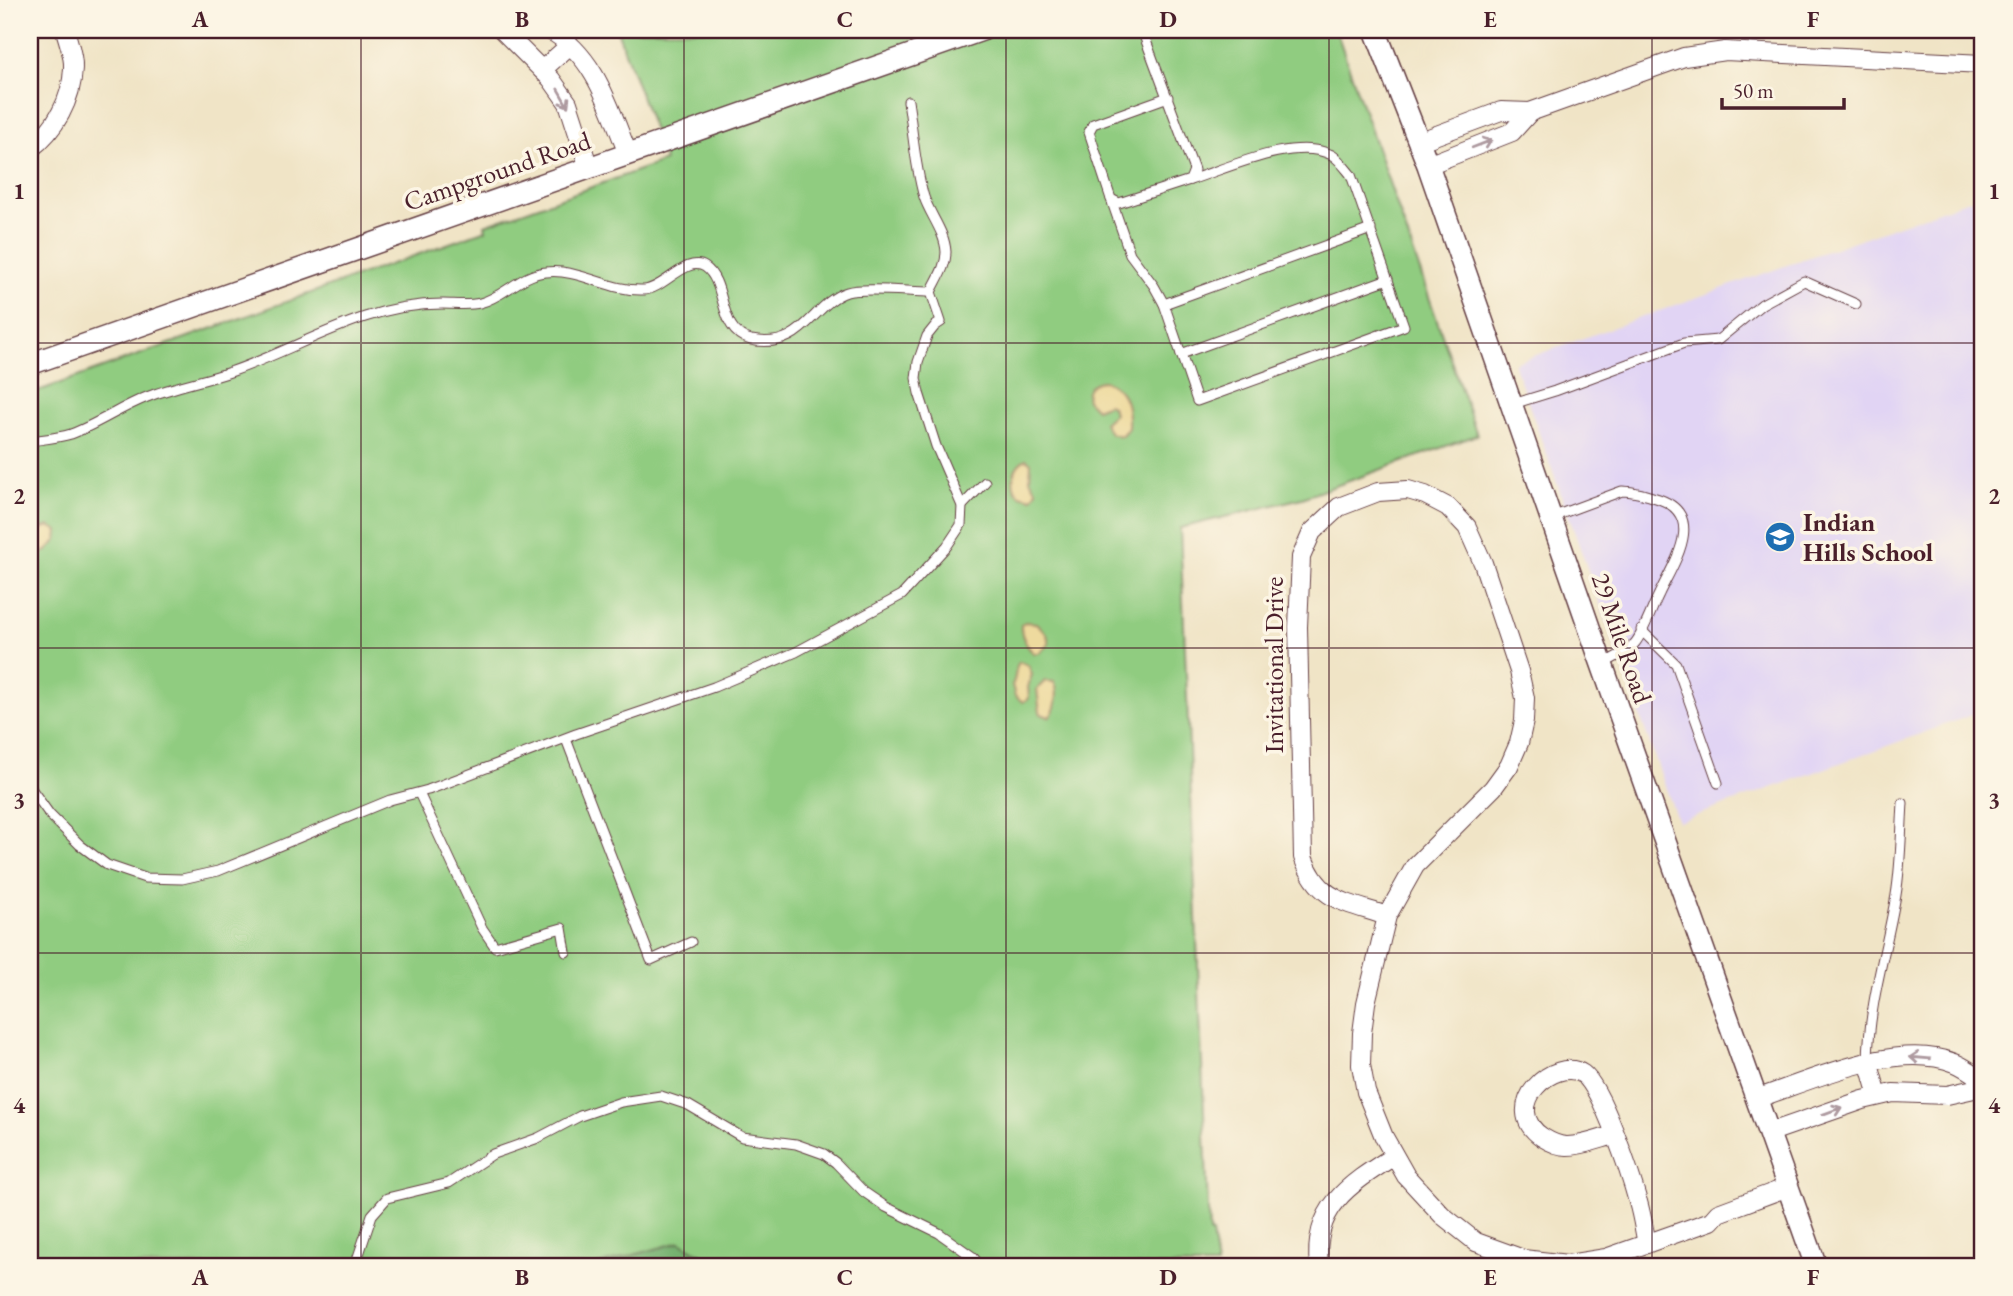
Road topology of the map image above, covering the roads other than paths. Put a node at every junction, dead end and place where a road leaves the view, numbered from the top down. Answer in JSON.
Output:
{"nodes":[{"id":1,"x":65,"y":30,"type":"edge"},
{"id":2,"x":502,"y":30,"type":"edge"},
{"id":3,"x":549,"y":30,"type":"edge"},
{"id":4,"x":982,"y":30,"type":"edge"},
{"id":5,"x":1142,"y":30,"type":"edge"},
{"id":6,"x":1375,"y":30,"type":"edge"},
{"id":7,"x":570,"y":45,"type":"junction"},
{"id":8,"x":1983,"y":64,"type":"edge"},
{"id":9,"x":542,"y":70,"type":"junction"},
{"id":10,"x":1168,"y":97,"type":"junction"},
{"id":11,"x":908,"y":101,"type":"dead end"},
{"id":12,"x":1530,"y":112,"type":"junction"},
{"id":13,"x":1418,"y":142,"type":"junction"},
{"id":14,"x":30,"y":149,"type":"edge"},
{"id":15,"x":628,"y":154,"type":"junction"},
{"id":16,"x":1428,"y":165,"type":"junction"},
{"id":17,"x":589,"y":168,"type":"junction"},
{"id":18,"x":1190,"y":180,"type":"junction"},
{"id":19,"x":1111,"y":200,"type":"junction"},
{"id":20,"x":1371,"y":229,"type":"junction"},
{"id":21,"x":1388,"y":279,"type":"junction"},
{"id":22,"x":931,"y":292,"type":"junction"},
{"id":23,"x":1164,"y":304,"type":"junction"},
{"id":24,"x":1856,"y":304,"type":"dead end"},
{"id":25,"x":1181,"y":354,"type":"junction"},
{"id":26,"x":30,"y":364,"type":"edge"},
{"id":27,"x":1511,"y":405,"type":"junction"},
{"id":28,"x":30,"y":441,"type":"edge"},
{"id":29,"x":985,"y":482,"type":"dead end"},
{"id":30,"x":962,"y":506,"type":"junction"},
{"id":31,"x":1550,"y":518,"type":"junction"},
{"id":32,"x":1641,"y":630,"type":"junction"},
{"id":33,"x":1602,"y":665,"type":"junction"},
{"id":34,"x":566,"y":738,"type":"junction"},
{"id":35,"x":1718,"y":783,"type":"dead end"},
{"id":36,"x":30,"y":787,"type":"edge"},
{"id":37,"x":419,"y":793,"type":"junction"},
{"id":38,"x":1903,"y":803,"type":"dead end"},
{"id":39,"x":1387,"y":916,"type":"junction"},
{"id":40,"x":691,"y":942,"type":"dead end"},
{"id":41,"x":566,"y":952,"type":"dead end"},
{"id":42,"x":1868,"y":1061,"type":"junction"},
{"id":43,"x":1983,"y":1080,"type":"edge"},
{"id":44,"x":1983,"y":1087,"type":"edge"},
{"id":45,"x":1878,"y":1096,"type":"junction"},
{"id":46,"x":1756,"y":1099,"type":"junction"},
{"id":47,"x":1768,"y":1133,"type":"junction"},
{"id":48,"x":1614,"y":1135,"type":"junction"},
{"id":49,"x":1394,"y":1156,"type":"junction"},
{"id":50,"x":1790,"y":1193,"type":"junction"},
{"id":51,"x":1647,"y":1244,"type":"junction"},
{"id":52,"x":1522,"y":1263,"type":"edge"},
{"id":53,"x":355,"y":1266,"type":"edge"},
{"id":54,"x":980,"y":1266,"type":"edge"},
{"id":55,"x":1319,"y":1266,"type":"edge"},
{"id":56,"x":1816,"y":1266,"type":"edge"}],
"edges":[{"from":1,"to":14,"type":"street"},
{"from":2,"to":9,"type":"street"},
{"from":3,"to":7,"type":"street"},
{"from":4,"to":15,"type":"street","name":"Campground Road"},
{"from":5,"to":10,"type":"lane"},
{"from":6,"to":13,"type":"street","name":"29 Mile Road"},
{"from":7,"to":9,"type":"street"},
{"from":7,"to":15,"type":"street"},
{"from":8,"to":12,"type":"street"},
{"from":9,"to":17,"type":"street","one_way":true},
{"from":10,"to":18,"type":"lane"},
{"from":10,"to":19,"type":"lane"},
{"from":11,"to":22,"type":"lane"},
{"from":12,"to":13,"type":"street"},
{"from":16,"to":12,"type":"street","one_way":true},
{"from":13,"to":16,"type":"street","name":"29 Mile Road"},
{"from":15,"to":17,"type":"street","name":"Campground Road"},
{"from":16,"to":27,"type":"street","name":"29 Mile Road"},
{"from":17,"to":26,"type":"street","name":"Campground Road"},
{"from":18,"to":19,"type":"lane"},
{"from":18,"to":20,"type":"lane"},
{"from":19,"to":23,"type":"lane"},
{"from":20,"to":21,"type":"lane"},
{"from":20,"to":23,"type":"lane"},
{"from":21,"to":25,"type":"lane"},
{"from":21,"to":25,"type":"lane"},
{"from":22,"to":28,"type":"lane"},
{"from":22,"to":30,"type":"lane"},
{"from":23,"to":25,"type":"lane"},
{"from":24,"to":27,"type":"lane"},
{"from":27,"to":31,"type":"street","name":"29 Mile Road"},
{"from":29,"to":30,"type":"lane"},
{"from":30,"to":34,"type":"lane"},
{"from":31,"to":32,"type":"lane"},
{"from":31,"to":33,"type":"street","name":"29 Mile Road"},
{"from":32,"to":33,"type":"lane"},
{"from":32,"to":35,"type":"lane"},
{"from":33,"to":46,"type":"street","name":"29 Mile Road"},
{"from":34,"to":37,"type":"lane"},
{"from":34,"to":40,"type":"lane"},
{"from":36,"to":37,"type":"lane"},
{"from":37,"to":41,"type":"lane"},
{"from":38,"to":42,"type":"lane"},
{"from":39,"to":39,"type":"street","name":"Invitational Drive"},
{"from":39,"to":49,"type":"street","name":"Invitational Drive"},
{"from":43,"to":42,"type":"street","one_way":true},
{"from":42,"to":45,"type":"street"},
{"from":42,"to":46,"type":"street"},
{"from":44,"to":45,"type":"street"},
{"from":47,"to":45,"type":"street","one_way":true},
{"from":46,"to":47,"type":"street","name":"29 Mile Road"},
{"from":47,"to":50,"type":"street","name":"29 Mile Road"},
{"from":48,"to":48,"type":"street"},
{"from":48,"to":51,"type":"street"},
{"from":49,"to":52,"type":"street","name":"Invitational Drive"},
{"from":49,"to":55,"type":"street"},
{"from":50,"to":51,"type":"street","name":"Invitational Drive"},
{"from":50,"to":56,"type":"street","name":"29 Mile Road"},
{"from":51,"to":52,"type":"street","name":"Invitational Drive"},
{"from":53,"to":54,"type":"lane"}]}
